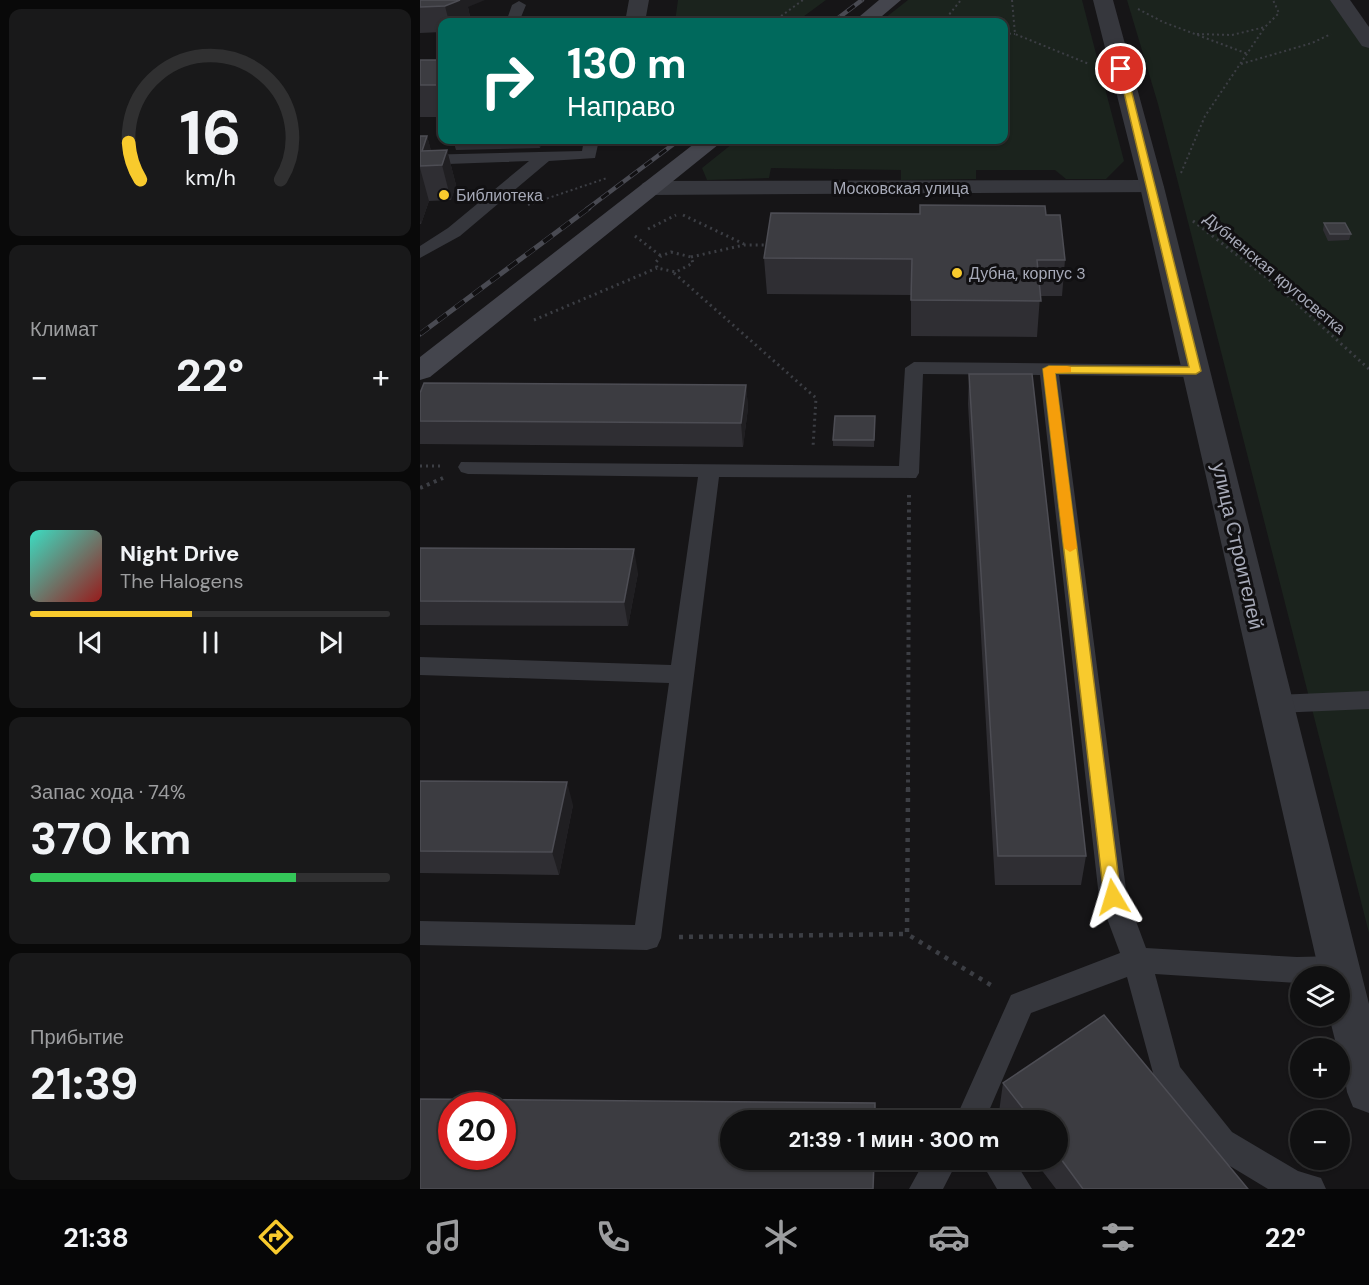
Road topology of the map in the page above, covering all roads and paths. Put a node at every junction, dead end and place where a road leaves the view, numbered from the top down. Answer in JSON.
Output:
{"nodes":[{"id":1,"x":639,"y":0,"type":"edge"},
{"id":2,"x":803,"y":0,"type":"edge"},
{"id":3,"x":891,"y":0,"type":"edge"},
{"id":4,"x":962,"y":0,"type":"edge"},
{"id":5,"x":1012,"y":0,"type":"edge"},
{"id":6,"x":1103,"y":0,"type":"edge"},
{"id":7,"x":1273,"y":0,"type":"edge"},
{"id":8,"x":1340,"y":0,"type":"edge"},
{"id":9,"x":519,"y":5,"type":"dead end"},
{"id":10,"x":1139,"y":12,"type":"dead end"},
{"id":11,"x":514,"y":18,"type":"edge"},
{"id":12,"x":636,"y":18,"type":"edge"},
{"id":13,"x":778,"y":18,"type":"edge"},
{"id":14,"x":868,"y":18,"type":"edge"},
{"id":15,"x":946,"y":18,"type":"edge"},
{"id":16,"x":1355,"y":22,"type":"junction"},
{"id":17,"x":1265,"y":27,"type":"junction"},
{"id":18,"x":1008,"y":33,"type":"edge"},
{"id":19,"x":1192,"y":33,"type":"junction"},
{"id":20,"x":1015,"y":34,"type":"junction"},
{"id":21,"x":1369,"y":42,"type":"edge"},
{"id":22,"x":1248,"y":54,"type":"junction"},
{"id":23,"x":1240,"y":64,"type":"junction"},
{"id":24,"x":1090,"y":65,"type":"dead end"},
{"id":25,"x":708,"y":144,"type":"edge"},
{"id":26,"x":590,"y":147,"type":"edge"},
{"id":27,"x":544,"y":157,"type":"junction"},
{"id":28,"x":420,"y":160,"type":"edge"},
{"id":29,"x":1181,"y":173,"type":"dead end"},
{"id":30,"x":1152,"y":187,"type":"junction"},
{"id":31,"x":651,"y":188,"type":"junction"},
{"id":32,"x":1192,"y":220,"type":"dead end"},
{"id":33,"x":629,"y":232,"type":"dead end"},
{"id":34,"x":634,"y":235,"type":"junction"},
{"id":35,"x":744,"y":245,"type":"junction"},
{"id":36,"x":780,"y":245,"type":"edge"},
{"id":37,"x":420,"y":253,"type":"edge"},
{"id":38,"x":661,"y":256,"type":"junction"},
{"id":39,"x":691,"y":257,"type":"junction"},
{"id":40,"x":657,"y":268,"type":"junction"},
{"id":41,"x":674,"y":273,"type":"junction"},
{"id":42,"x":531,"y":321,"type":"dead end"},
{"id":43,"x":1049,"y":369,"type":"junction"},
{"id":44,"x":1369,"y":369,"type":"edge"},
{"id":45,"x":420,"y":371,"type":"edge"},
{"id":46,"x":1196,"y":371,"type":"junction"},
{"id":47,"x":468,"y":466,"type":"dead end"},
{"id":48,"x":709,"y":471,"type":"junction"},
{"id":49,"x":812,"y":472,"type":"junction"},
{"id":50,"x":909,"y":473,"type":"junction"},
{"id":51,"x":420,"y":666,"type":"edge"},
{"id":52,"x":682,"y":674,"type":"junction"},
{"id":53,"x":1369,"y":700,"type":"edge"},
{"id":54,"x":1276,"y":704,"type":"junction"},
{"id":55,"x":420,"y":933,"type":"edge"},
{"id":56,"x":907,"y":934,"type":"junction"},
{"id":57,"x":647,"y":938,"type":"junction"},
{"id":58,"x":1137,"y":960,"type":"junction"},
{"id":59,"x":1337,"y":966,"type":"edge"},
{"id":60,"x":1290,"y":970,"type":"edge"},
{"id":61,"x":1021,"y":1004,"type":"junction"},
{"id":62,"x":1350,"y":1017,"type":"edge"},
{"id":63,"x":1369,"y":1092,"type":"edge"},
{"id":64,"x":973,"y":1110,"type":"edge"},
{"id":65,"x":937,"y":1170,"type":"edge"},
{"id":66,"x":1003,"y":1170,"type":"edge"},
{"id":67,"x":925,"y":1189,"type":"edge"},
{"id":68,"x":1016,"y":1189,"type":"edge"},
{"id":69,"x":1310,"y":1189,"type":"edge"}],
"edges":[{"from":1,"to":12,"type":"street"},
{"from":2,"to":13,"type":"path"},
{"from":3,"to":14,"type":"main road"},
{"from":4,"to":15,"type":"path"},
{"from":5,"to":20,"type":"path"},
{"from":6,"to":30,"type":"street","name":"улица Строителей"},
{"from":7,"to":17,"type":"path"},
{"from":8,"to":16,"type":"street"},
{"from":9,"to":11,"type":"lane"},
{"from":10,"to":19,"type":"path"},
{"from":16,"to":21,"type":"street"},
{"from":16,"to":23,"type":"path"},
{"from":17,"to":19,"type":"path"},
{"from":17,"to":22,"type":"path"},
{"from":18,"to":20,"type":"path"},
{"from":19,"to":22,"type":"path"},
{"from":20,"to":24,"type":"path"},
{"from":22,"to":23,"type":"path"},
{"from":23,"to":29,"type":"path"},
{"from":25,"to":31,"type":"main road"},
{"from":26,"to":27,"type":"lane"},
{"from":27,"to":28,"type":"lane"},
{"from":27,"to":37,"type":"lane"},
{"from":30,"to":31,"type":"street","name":"Московская улица"},
{"from":30,"to":46,"type":"street","name":"улица Строителей"},
{"from":31,"to":45,"type":"main road"},
{"from":32,"to":44,"type":"path","name":"Дубненская кругосветка"},
{"from":33,"to":34,"type":"path"},
{"from":34,"to":35,"type":"path"},
{"from":34,"to":38,"type":"path"},
{"from":35,"to":36,"type":"path"},
{"from":35,"to":39,"type":"path"},
{"from":38,"to":39,"type":"path"},
{"from":38,"to":40,"type":"path"},
{"from":39,"to":41,"type":"path"},
{"from":40,"to":41,"type":"path"},
{"from":40,"to":42,"type":"path"},
{"from":41,"to":49,"type":"path"},
{"from":43,"to":46,"type":"lane"},
{"from":43,"to":50,"type":"lane"},
{"from":43,"to":58,"type":"lane"},
{"from":46,"to":54,"type":"street","name":"улица Строителей"},
{"from":47,"to":48,"type":"lane"},
{"from":48,"to":49,"type":"lane"},
{"from":48,"to":52,"type":"lane"},
{"from":49,"to":50,"type":"lane"},
{"from":50,"to":56,"type":"path"},
{"from":51,"to":52,"type":"lane"},
{"from":52,"to":57,"type":"lane"},
{"from":53,"to":54,"type":"lane"},
{"from":54,"to":59,"type":"street","name":"улица Строителей"},
{"from":55,"to":57,"type":"lane"},
{"from":56,"to":57,"type":"path"},
{"from":56,"to":61,"type":"path"},
{"from":58,"to":60,"type":"lane"},
{"from":58,"to":61,"type":"lane"},
{"from":58,"to":69,"type":"lane"},
{"from":61,"to":64,"type":"lane"},
{"from":62,"to":63,"type":"street","name":"улица Строителей"},
{"from":65,"to":67,"type":"lane"},
{"from":66,"to":68,"type":"lane"}]}
